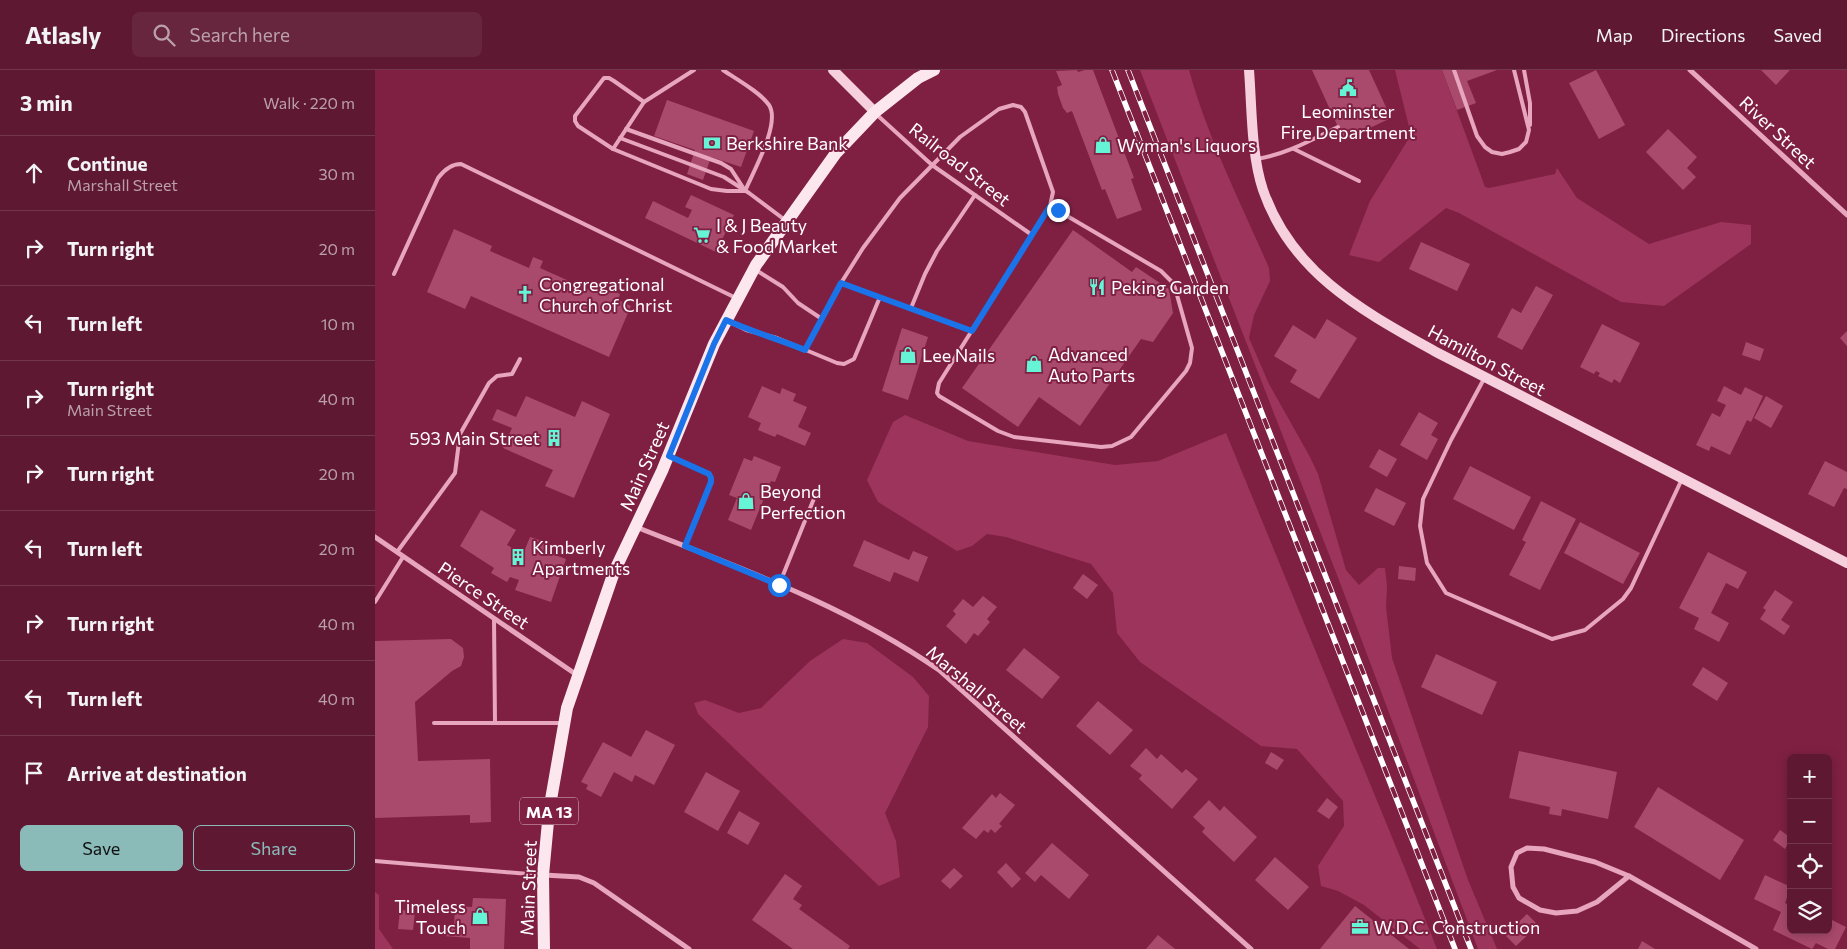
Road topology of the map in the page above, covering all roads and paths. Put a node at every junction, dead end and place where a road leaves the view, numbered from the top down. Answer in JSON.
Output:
{"nodes":[{"id":1,"x":694,"y":70,"type":"edge"},
{"id":2,"x":723,"y":70,"type":"edge"},
{"id":3,"x":833,"y":70,"type":"edge"},
{"id":4,"x":934,"y":70,"type":"edge"},
{"id":5,"x":1249,"y":70,"type":"edge"},
{"id":6,"x":1454,"y":70,"type":"edge"},
{"id":7,"x":1515,"y":70,"type":"edge"},
{"id":8,"x":1524,"y":70,"type":"edge"},
{"id":9,"x":1690,"y":70,"type":"edge"},
{"id":10,"x":644,"y":102,"type":"junction"},
{"id":11,"x":875,"y":112,"type":"junction"},
{"id":12,"x":1338,"y":127,"type":"dead end"},
{"id":13,"x":626,"y":129,"type":"junction"},
{"id":14,"x":1529,"y":130,"type":"junction"},
{"id":15,"x":620,"y":138,"type":"junction"},
{"id":16,"x":613,"y":149,"type":"junction"},
{"id":17,"x":1294,"y":149,"type":"junction"},
{"id":18,"x":1257,"y":159,"type":"junction"},
{"id":19,"x":932,"y":165,"type":"junction"},
{"id":20,"x":1359,"y":181,"type":"dead end"},
{"id":21,"x":745,"y":191,"type":"junction"},
{"id":22,"x":975,"y":195,"type":"junction"},
{"id":23,"x":1050,"y":206,"type":"junction"},
{"id":24,"x":1847,"y":215,"type":"edge"},
{"id":25,"x":787,"y":221,"type":"junction"},
{"id":26,"x":1032,"y":235,"type":"junction"},
{"id":27,"x":754,"y":269,"type":"junction"},
{"id":28,"x":394,"y":274,"type":"dead end"},
{"id":29,"x":841,"y":283,"type":"junction"},
{"id":30,"x":879,"y":297,"type":"junction"},
{"id":31,"x":738,"y":299,"type":"junction"},
{"id":32,"x":911,"y":308,"type":"junction"},
{"id":33,"x":822,"y":319,"type":"junction"},
{"id":34,"x":726,"y":320,"type":"junction"},
{"id":35,"x":972,"y":331,"type":"junction"},
{"id":36,"x":805,"y":350,"type":"junction"},
{"id":37,"x":520,"y":359,"type":"dead end"},
{"id":38,"x":1485,"y":378,"type":"junction"},
{"id":39,"x":669,"y":456,"type":"junction"},
{"id":40,"x":1682,"y":479,"type":"junction"},
{"id":41,"x":815,"y":496,"type":"dead end"},
{"id":42,"x":636,"y":526,"type":"junction"},
{"id":43,"x":375,"y":537,"type":"edge"},
{"id":44,"x":685,"y":546,"type":"junction"},
{"id":45,"x":397,"y":552,"type":"junction"},
{"id":46,"x":403,"y":557,"type":"junction"},
{"id":47,"x":1847,"y":563,"type":"edge"},
{"id":48,"x":779,"y":585,"type":"junction"},
{"id":49,"x":375,"y":602,"type":"edge"},
{"id":50,"x":494,"y":619,"type":"junction"},
{"id":51,"x":577,"y":676,"type":"junction"},
{"id":52,"x":434,"y":723,"type":"dead end"},
{"id":53,"x":495,"y":723,"type":"junction"},
{"id":54,"x":564,"y":724,"type":"junction"},
{"id":55,"x":375,"y":861,"type":"edge"},
{"id":56,"x":543,"y":875,"type":"junction"},
{"id":57,"x":1629,"y":876,"type":"junction"},
{"id":58,"x":544,"y":949,"type":"edge"},
{"id":59,"x":689,"y":949,"type":"edge"},
{"id":60,"x":1251,"y":949,"type":"edge"},
{"id":61,"x":1756,"y":949,"type":"edge"}],
"edges":[{"from":1,"to":10,"type":"lane"},
{"from":2,"to":21,"type":"lane"},
{"from":3,"to":11,"type":"main road"},
{"from":4,"to":11,"type":"main road","name":"Main Street","number":"MA 13"},
{"from":5,"to":18,"type":"main road","name":"Hamilton Street"},
{"from":6,"to":14,"type":"lane"},
{"from":7,"to":14,"type":"lane"},
{"from":8,"to":14,"type":"lane"},
{"from":9,"to":24,"type":"street","name":"River Street"},
{"from":10,"to":13,"type":"lane"},
{"from":10,"to":16,"type":"lane"},
{"from":11,"to":19,"type":"lane","name":"Railroad Street"},
{"from":11,"to":25,"type":"main road","name":"Main Street","number":"MA 13"},
{"from":12,"to":17,"type":"lane"},
{"from":13,"to":15,"type":"lane"},
{"from":13,"to":21,"type":"lane"},
{"from":15,"to":16,"type":"lane"},
{"from":15,"to":21,"type":"lane"},
{"from":16,"to":21,"type":"lane"},
{"from":17,"to":18,"type":"lane"},
{"from":17,"to":20,"type":"lane"},
{"from":18,"to":38,"type":"main road","name":"Hamilton Street"},
{"from":19,"to":22,"type":"lane","name":"Railroad Street"},
{"from":19,"to":23,"type":"lane"},
{"from":19,"to":29,"type":"lane"},
{"from":21,"to":25,"type":"lane"},
{"from":22,"to":26,"type":"lane","name":"Railroad Street"},
{"from":22,"to":32,"type":"lane"},
{"from":23,"to":26,"type":"lane"},
{"from":23,"to":35,"type":"lane"},
{"from":25,"to":27,"type":"main road","name":"Main Street","number":"MA 13"},
{"from":26,"to":35,"type":"lane"},
{"from":27,"to":31,"type":"main road","name":"Main Street","number":"MA 13"},
{"from":27,"to":33,"type":"lane"},
{"from":28,"to":31,"type":"lane"},
{"from":29,"to":30,"type":"lane"},
{"from":29,"to":33,"type":"lane"},
{"from":30,"to":32,"type":"lane"},
{"from":30,"to":36,"type":"lane"},
{"from":31,"to":34,"type":"main road","name":"Main Street","number":"MA 13"},
{"from":32,"to":35,"type":"lane"},
{"from":33,"to":36,"type":"lane"},
{"from":34,"to":36,"type":"lane"},
{"from":34,"to":39,"type":"main road","name":"Main Street","number":"MA 13"},
{"from":37,"to":45,"type":"lane"},
{"from":38,"to":40,"type":"main road","name":"Hamilton Street"},
{"from":38,"to":40,"type":"lane"},
{"from":39,"to":42,"type":"main road","name":"Main Street","number":"MA 13"},
{"from":39,"to":44,"type":"lane"},
{"from":40,"to":47,"type":"main road","name":"Hamilton Street"},
{"from":41,"to":48,"type":"lane"},
{"from":42,"to":44,"type":"street","name":"Marshall Street"},
{"from":42,"to":51,"type":"main road","name":"Main Street","number":"MA 13"},
{"from":43,"to":45,"type":"street","name":"Pierce Street"},
{"from":44,"to":48,"type":"street","name":"Marshall Street"},
{"from":45,"to":46,"type":"street","name":"Pierce Street"},
{"from":46,"to":49,"type":"lane"},
{"from":46,"to":50,"type":"street","name":"Pierce Street"},
{"from":48,"to":60,"type":"street","name":"Marshall Street"},
{"from":50,"to":51,"type":"street","name":"Pierce Street"},
{"from":50,"to":53,"type":"lane"},
{"from":51,"to":54,"type":"main road","name":"Main Street","number":"MA 13"},
{"from":52,"to":53,"type":"lane"},
{"from":53,"to":54,"type":"lane"},
{"from":54,"to":56,"type":"main road","name":"Main Street","number":"MA 13"},
{"from":55,"to":56,"type":"lane"},
{"from":56,"to":58,"type":"main road","name":"Main Street","number":"MA 13"},
{"from":56,"to":59,"type":"street"},
{"from":57,"to":57,"type":"street"},
{"from":57,"to":61,"type":"street"}]}
